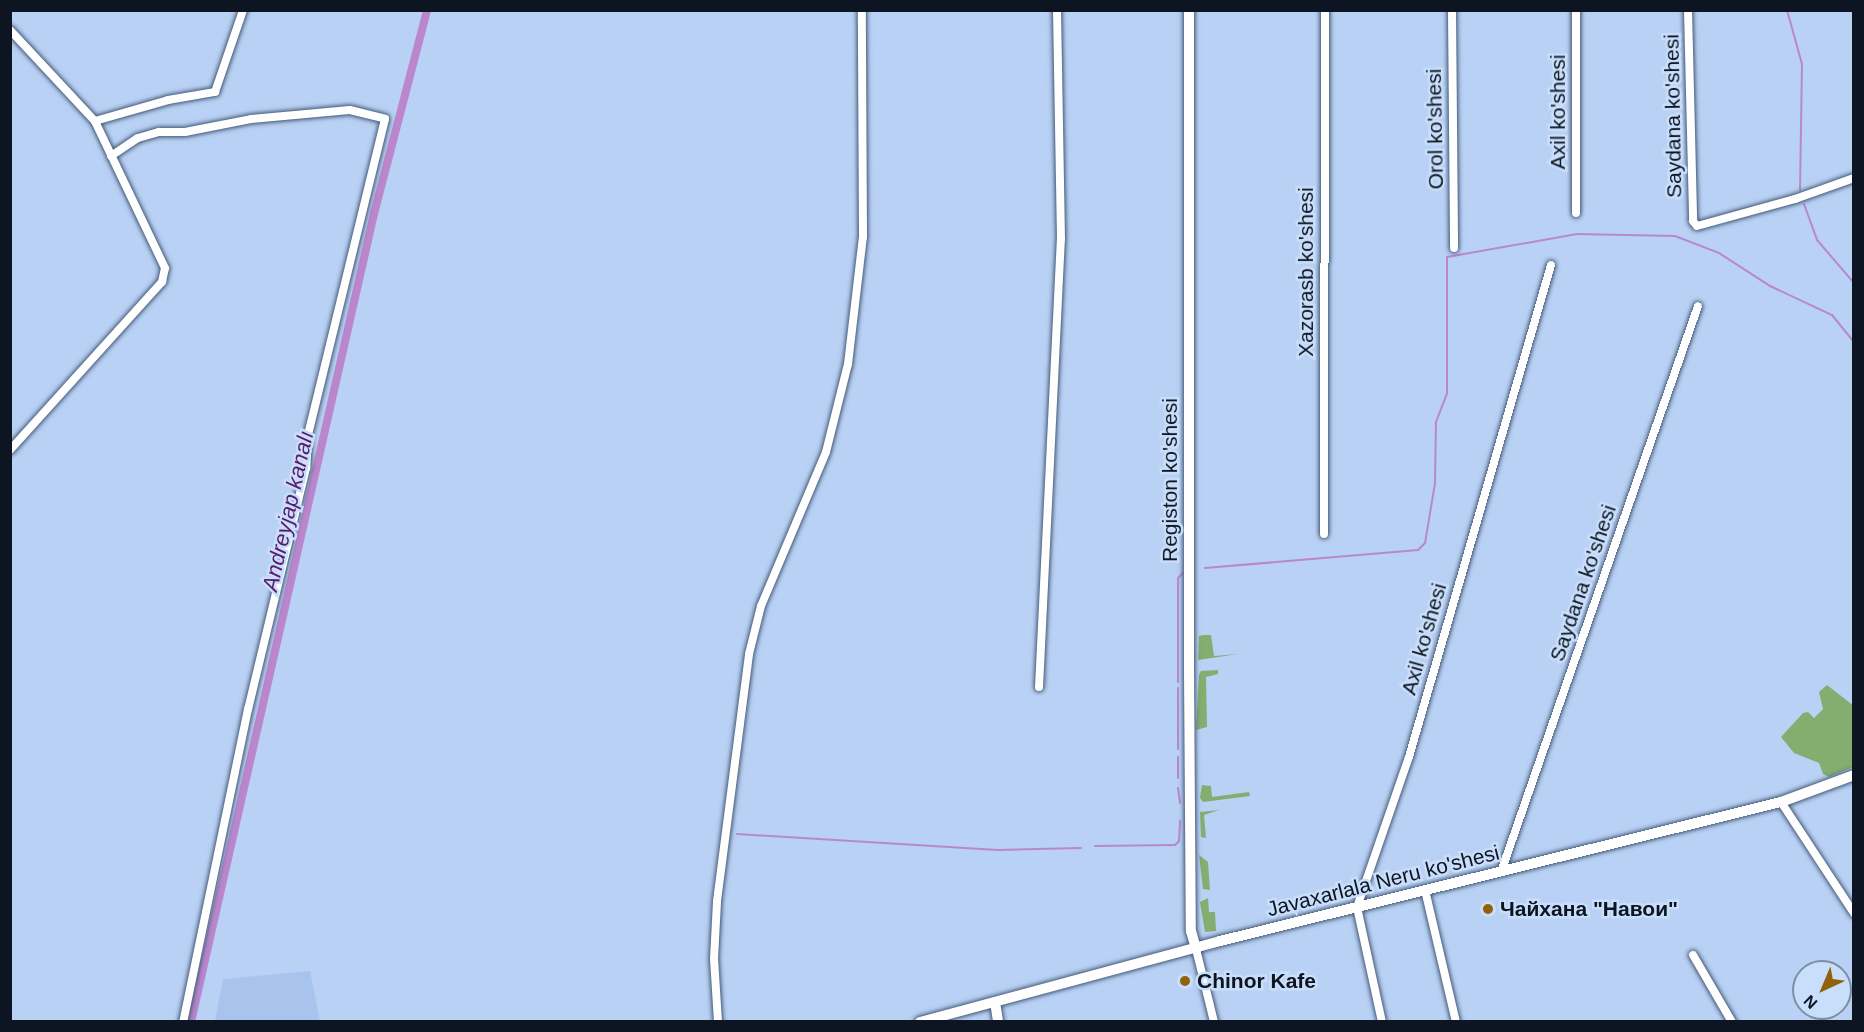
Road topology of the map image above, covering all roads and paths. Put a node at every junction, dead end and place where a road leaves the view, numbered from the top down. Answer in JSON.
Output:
{"nodes":[{"id":1,"x":243,"y":10,"type":"edge"},
{"id":2,"x":862,"y":10,"type":"edge"},
{"id":3,"x":1058,"y":10,"type":"edge"},
{"id":4,"x":1189,"y":10,"type":"edge"},
{"id":5,"x":1325,"y":10,"type":"edge"},
{"id":6,"x":1452,"y":10,"type":"edge"},
{"id":7,"x":1576,"y":10,"type":"edge"},
{"id":8,"x":1688,"y":10,"type":"edge"},
{"id":9,"x":10,"y":30,"type":"edge"},
{"id":10,"x":94,"y":121,"type":"junction"},
{"id":11,"x":111,"y":156,"type":"junction"},
{"id":12,"x":1854,"y":178,"type":"edge"},
{"id":13,"x":1576,"y":213,"type":"dead end"},
{"id":14,"x":1455,"y":248,"type":"dead end"},
{"id":15,"x":1551,"y":266,"type":"dead end"},
{"id":16,"x":1698,"y":306,"type":"dead end"},
{"id":17,"x":10,"y":450,"type":"edge"},
{"id":18,"x":1324,"y":534,"type":"dead end"},
{"id":19,"x":1039,"y":687,"type":"dead end"},
{"id":20,"x":1854,"y":775,"type":"edge"},
{"id":21,"x":1781,"y":802,"type":"junction"},
{"id":22,"x":1501,"y":872,"type":"junction"},
{"id":23,"x":1425,"y":890,"type":"junction"},
{"id":24,"x":1357,"y":907,"type":"junction"},
{"id":25,"x":1854,"y":913,"type":"edge"},
{"id":26,"x":1196,"y":949,"type":"junction"},
{"id":27,"x":1693,"y":955,"type":"dead end"},
{"id":28,"x":995,"y":1002,"type":"junction"},
{"id":29,"x":183,"y":1022,"type":"edge"},
{"id":30,"x":718,"y":1022,"type":"edge"},
{"id":31,"x":920,"y":1022,"type":"edge"},
{"id":32,"x":998,"y":1022,"type":"edge"},
{"id":33,"x":1214,"y":1022,"type":"edge"},
{"id":34,"x":1382,"y":1022,"type":"edge"},
{"id":35,"x":1455,"y":1022,"type":"edge"},
{"id":36,"x":1732,"y":1022,"type":"edge"}],
"edges":[{"from":1,"to":10,"type":"street"},
{"from":2,"to":30,"type":"street"},
{"from":3,"to":19,"type":"street"},
{"from":4,"to":26,"type":"street","name":"Registon ko'shesi"},
{"from":5,"to":18,"type":"street","name":"Xazorasb ko'shesi"},
{"from":6,"to":14,"type":"street","name":"Orol ko'shesi"},
{"from":7,"to":13,"type":"street","name":"Axil ko'shesi"},
{"from":8,"to":12,"type":"street","name":"Saydana ko'shesi"},
{"from":9,"to":10,"type":"street"},
{"from":10,"to":11,"type":"street"},
{"from":11,"to":17,"type":"street"},
{"from":11,"to":29,"type":"street"},
{"from":15,"to":24,"type":"street","name":"Axil ko'shesi"},
{"from":16,"to":22,"type":"street","name":"Saydana ko'shesi"},
{"from":20,"to":21,"type":"street","name":"Javaxarlala Neru ko'shesi"},
{"from":21,"to":22,"type":"street","name":"Javaxarlala Neru ko'shesi"},
{"from":21,"to":25,"type":"street"},
{"from":22,"to":23,"type":"street","name":"Javaxarlala Neru ko'shesi"},
{"from":23,"to":24,"type":"street","name":"Javaxarlala Neru ko'shesi"},
{"from":23,"to":35,"type":"street"},
{"from":24,"to":26,"type":"street","name":"Javaxarlala Neru ko'shesi"},
{"from":24,"to":34,"type":"street"},
{"from":26,"to":28,"type":"street","name":"Javaxarlala Neru ko'shesi"},
{"from":26,"to":33,"type":"street"},
{"from":27,"to":36,"type":"street"},
{"from":28,"to":31,"type":"street","name":"Javaxarlala Neru ko'shesi"},
{"from":28,"to":32,"type":"street"}]}
